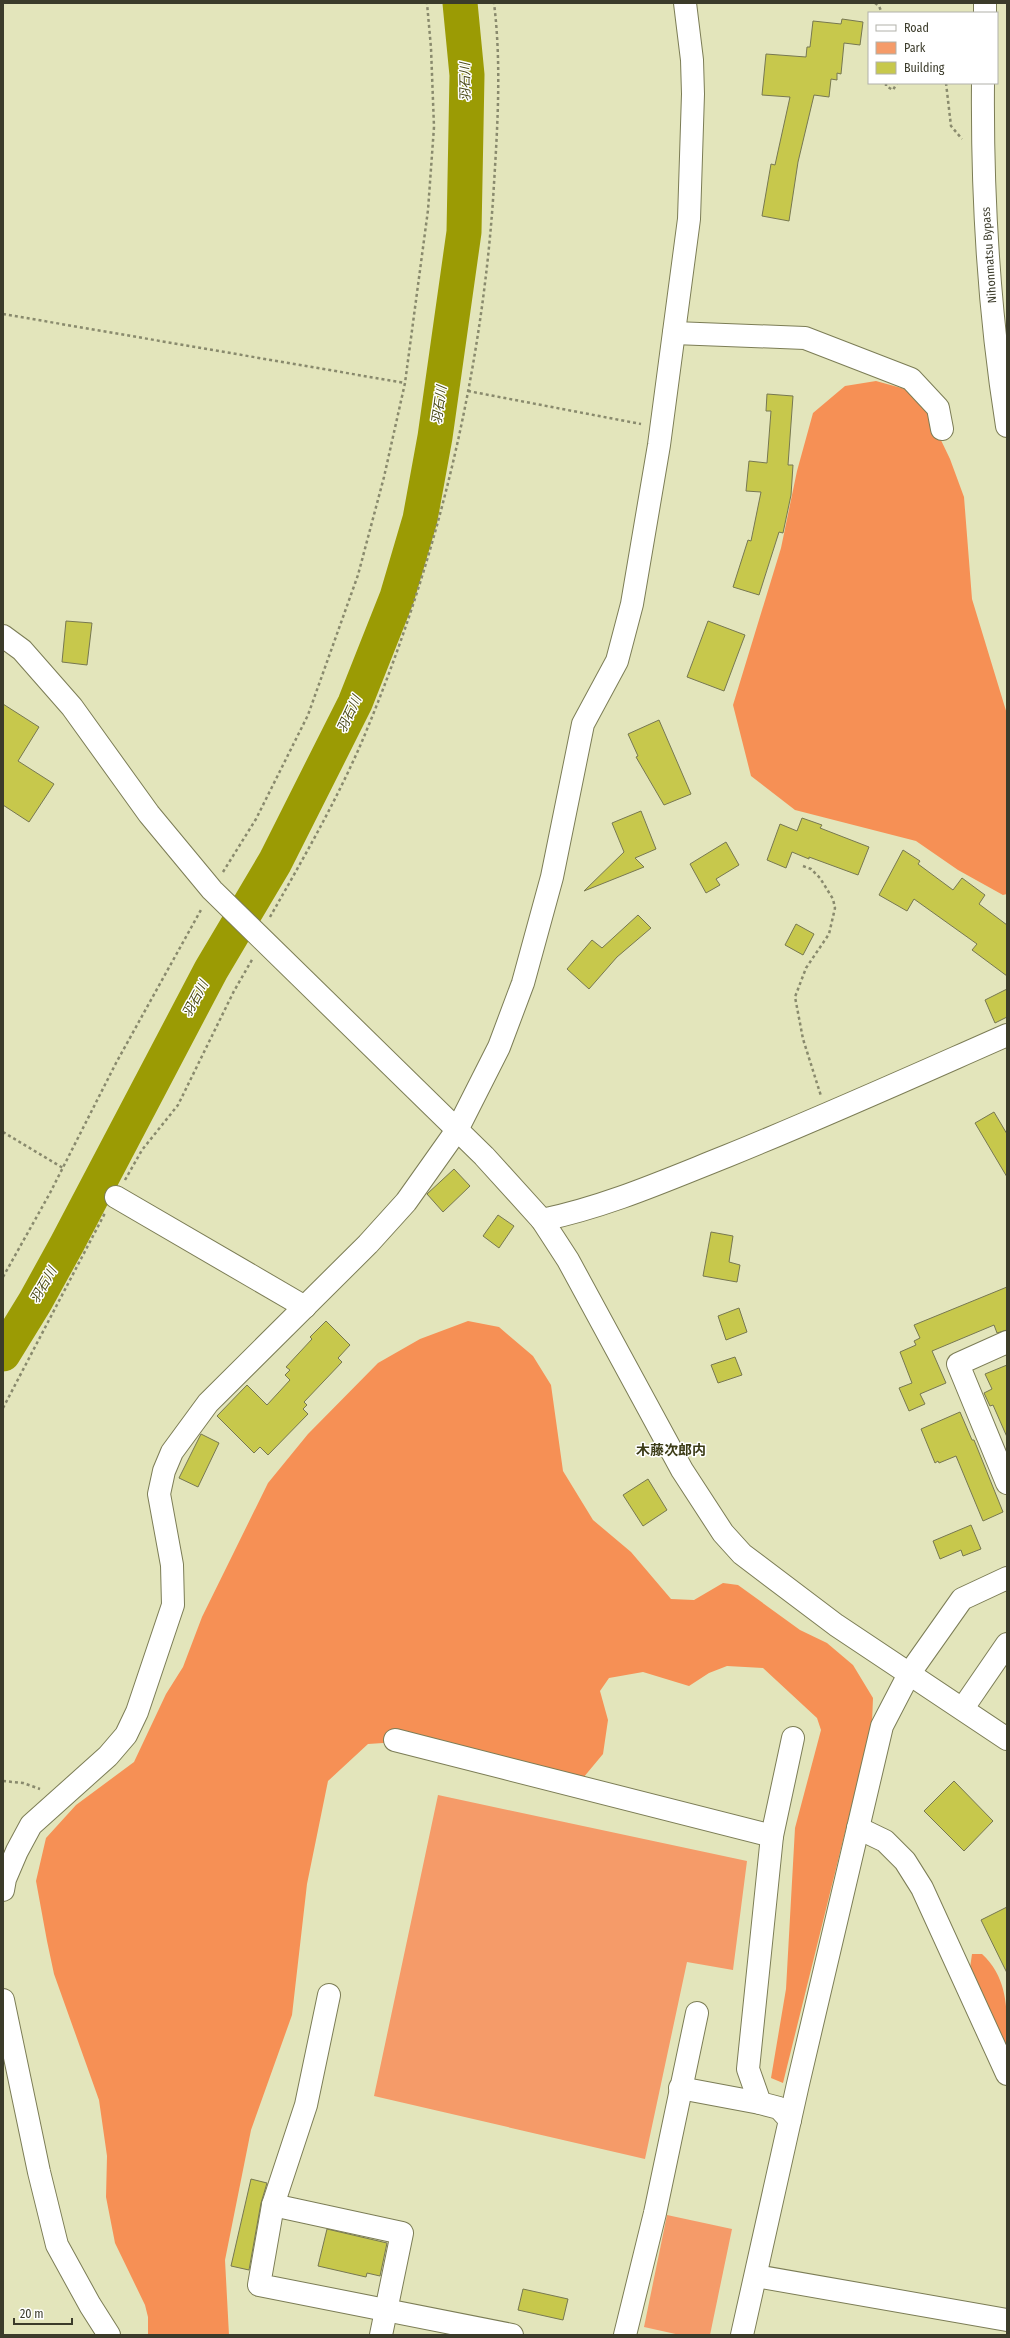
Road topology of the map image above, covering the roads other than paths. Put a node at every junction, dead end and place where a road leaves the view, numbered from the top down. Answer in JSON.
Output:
{"nodes":[{"id":1,"x":685,"y":3,"type":"edge"},
{"id":2,"x":983,"y":84,"type":"edge"},
{"id":3,"x":674,"y":333,"type":"junction"},
{"id":4,"x":1007,"y":426,"type":"edge"},
{"id":5,"x":942,"y":429,"type":"dead end"},
{"id":6,"x":3,"y":636,"type":"edge"},
{"id":7,"x":1007,"y":1036,"type":"edge"},
{"id":8,"x":457,"y":1130,"type":"junction"},
{"id":9,"x":116,"y":1197,"type":"road end"},
{"id":10,"x":542,"y":1220,"type":"junction"},
{"id":11,"x":305,"y":1307,"type":"junction"},
{"id":12,"x":1007,"y":1342,"type":"edge"},
{"id":13,"x":1006,"y":1475,"type":"edge"},
{"id":14,"x":1007,"y":1578,"type":"edge"},
{"id":15,"x":1007,"y":1644,"type":"edge"},
{"id":16,"x":909,"y":1674,"type":"junction"},
{"id":17,"x":962,"y":1708,"type":"junction"},
{"id":18,"x":793,"y":1738,"type":"dead end"},
{"id":19,"x":1007,"y":1739,"type":"edge"},
{"id":20,"x":395,"y":1740,"type":"dead end"},
{"id":21,"x":858,"y":1828,"type":"junction"},
{"id":22,"x":772,"y":1836,"type":"junction"},
{"id":23,"x":3,"y":1890,"type":"edge"},
{"id":24,"x":329,"y":1995,"type":"dead end"},
{"id":25,"x":3,"y":2000,"type":"edge"},
{"id":26,"x":697,"y":2013,"type":"dead end"},
{"id":27,"x":1007,"y":2074,"type":"edge"},
{"id":28,"x":680,"y":2088,"type":"junction"},
{"id":29,"x":760,"y":2103,"type":"junction"},
{"id":30,"x":790,"y":2120,"type":"junction"},
{"id":31,"x":273,"y":2205,"type":"junction"},
{"id":32,"x":756,"y":2276,"type":"junction"},
{"id":33,"x":386,"y":2309,"type":"junction"},
{"id":34,"x":1005,"y":2321,"type":"edge"},
{"id":35,"x":109,"y":2335,"type":"edge"},
{"id":36,"x":381,"y":2335,"type":"edge"},
{"id":37,"x":512,"y":2335,"type":"edge"},
{"id":38,"x":625,"y":2335,"type":"edge"},
{"id":39,"x":742,"y":2335,"type":"edge"}],
"edges":[{"from":1,"to":3,"type":"main road"},
{"from":2,"to":4,"type":"main road","name":"Nihonmatsu Bypass"},
{"from":3,"to":5,"type":"main road"},
{"from":3,"to":8,"type":"main road"},
{"from":6,"to":8,"type":"main road"},
{"from":7,"to":10,"type":"main road"},
{"from":8,"to":10,"type":"main road"},
{"from":8,"to":11,"type":"main road"},
{"from":9,"to":11,"type":"main road"},
{"from":10,"to":16,"type":"main road"},
{"from":11,"to":23,"type":"main road"},
{"from":12,"to":13,"type":"main road"},
{"from":14,"to":16,"type":"main road"},
{"from":15,"to":17,"type":"main road"},
{"from":16,"to":17,"type":"main road"},
{"from":16,"to":21,"type":"main road"},
{"from":17,"to":19,"type":"main road"},
{"from":18,"to":22,"type":"main road"},
{"from":20,"to":22,"type":"main road"},
{"from":21,"to":27,"type":"main road"},
{"from":21,"to":30,"type":"main road"},
{"from":22,"to":29,"type":"main road"},
{"from":24,"to":31,"type":"main road"},
{"from":25,"to":35,"type":"main road"},
{"from":26,"to":28,"type":"main road"},
{"from":28,"to":29,"type":"main road"},
{"from":28,"to":38,"type":"main road"},
{"from":29,"to":30,"type":"main road"},
{"from":30,"to":32,"type":"main road"},
{"from":31,"to":33,"type":"main road"},
{"from":31,"to":33,"type":"main road"},
{"from":32,"to":34,"type":"main road"},
{"from":32,"to":39,"type":"main road"},
{"from":33,"to":36,"type":"main road"},
{"from":33,"to":37,"type":"main road"}]}
